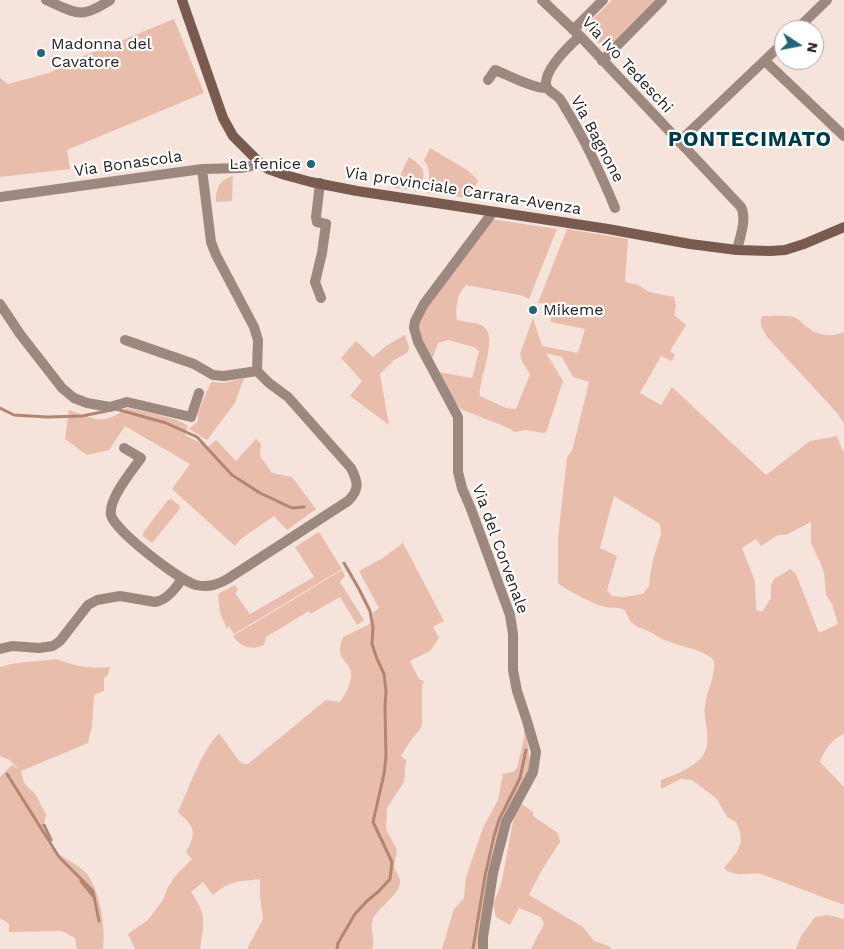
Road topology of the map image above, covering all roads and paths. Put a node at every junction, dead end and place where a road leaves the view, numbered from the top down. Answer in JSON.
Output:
{"nodes":[{"id":1,"x":46,"y":0,"type":"edge"},
{"id":2,"x":110,"y":0,"type":"edge"},
{"id":3,"x":182,"y":0,"type":"edge"},
{"id":4,"x":542,"y":0,"type":"edge"},
{"id":5,"x":603,"y":0,"type":"edge"},
{"id":6,"x":662,"y":0,"type":"edge"},
{"id":7,"x":827,"y":0,"type":"edge"},
{"id":8,"x":806,"y":20,"type":"edge"},
{"id":9,"x":576,"y":33,"type":"junction"},
{"id":10,"x":774,"y":52,"type":"edge"},
{"id":11,"x":602,"y":61,"type":"junction"},
{"id":12,"x":765,"y":61,"type":"junction"},
{"id":13,"x":488,"y":80,"type":"dead end"},
{"id":14,"x":547,"y":88,"type":"junction"},
{"id":15,"x":844,"y":136,"type":"edge"},
{"id":16,"x":679,"y":142,"type":"junction"},
{"id":17,"x":261,"y":164,"type":"junction"},
{"id":18,"x":202,"y":169,"type":"junction"},
{"id":19,"x":320,"y":183,"type":"junction"},
{"id":20,"x":0,"y":197,"type":"edge"},
{"id":21,"x":615,"y":208,"type":"dead end"},
{"id":22,"x":493,"y":212,"type":"junction"},
{"id":23,"x":844,"y":228,"type":"edge"},
{"id":24,"x":737,"y":250,"type":"junction"},
{"id":25,"x":321,"y":298,"type":"dead end"},
{"id":26,"x":0,"y":304,"type":"edge"},
{"id":27,"x":126,"y":340,"type":"dead end"},
{"id":28,"x":257,"y":371,"type":"junction"},
{"id":29,"x":199,"y":393,"type":"dead end"},
{"id":30,"x":124,"y":448,"type":"dead end"},
{"id":31,"x":182,"y":579,"type":"junction"},
{"id":32,"x":0,"y":649,"type":"edge"},
{"id":33,"x":483,"y":949,"type":"edge"}],
"edges":[{"from":1,"to":2,"type":"street"},
{"from":3,"to":17,"type":"main road","name":"Via provinciale Carrara-Avenza"},
{"from":4,"to":9,"type":"street","name":"Via Ivo Tedeschi"},
{"from":5,"to":9,"type":"street","name":"Via Bagnone"},
{"from":6,"to":11,"type":"street"},
{"from":7,"to":8,"type":"street"},
{"from":9,"to":11,"type":"street","name":"Via Ivo Tedeschi"},
{"from":9,"to":14,"type":"street","name":"Via Bagnone"},
{"from":10,"to":12,"type":"street"},
{"from":11,"to":16,"type":"street","name":"Via Ivo Tedeschi"},
{"from":12,"to":15,"type":"street"},
{"from":12,"to":16,"type":"street"},
{"from":13,"to":14,"type":"street","name":"Via Bagnone"},
{"from":14,"to":21,"type":"street","name":"Via Bagnone"},
{"from":16,"to":24,"type":"street","name":"Via Ivo Tedeschi"},
{"from":17,"to":18,"type":"street","name":"Via Bonascola"},
{"from":17,"to":19,"type":"main road","name":"Via provinciale Carrara-Avenza"},
{"from":18,"to":20,"type":"street","name":"Via Bonascola"},
{"from":18,"to":28,"type":"street"},
{"from":19,"to":22,"type":"main road","name":"Via provinciale Carrara-Avenza"},
{"from":19,"to":25,"type":"street"},
{"from":22,"to":24,"type":"main road","name":"Via provinciale Carrara-Avenza"},
{"from":22,"to":33,"type":"street","name":"Via del Corvenale"},
{"from":23,"to":24,"type":"main road","name":"Via provinciale Carrara-Avenza"},
{"from":26,"to":29,"type":"street"},
{"from":27,"to":28,"type":"street"},
{"from":28,"to":31,"type":"street"},
{"from":30,"to":31,"type":"street"},
{"from":31,"to":32,"type":"street"}]}
